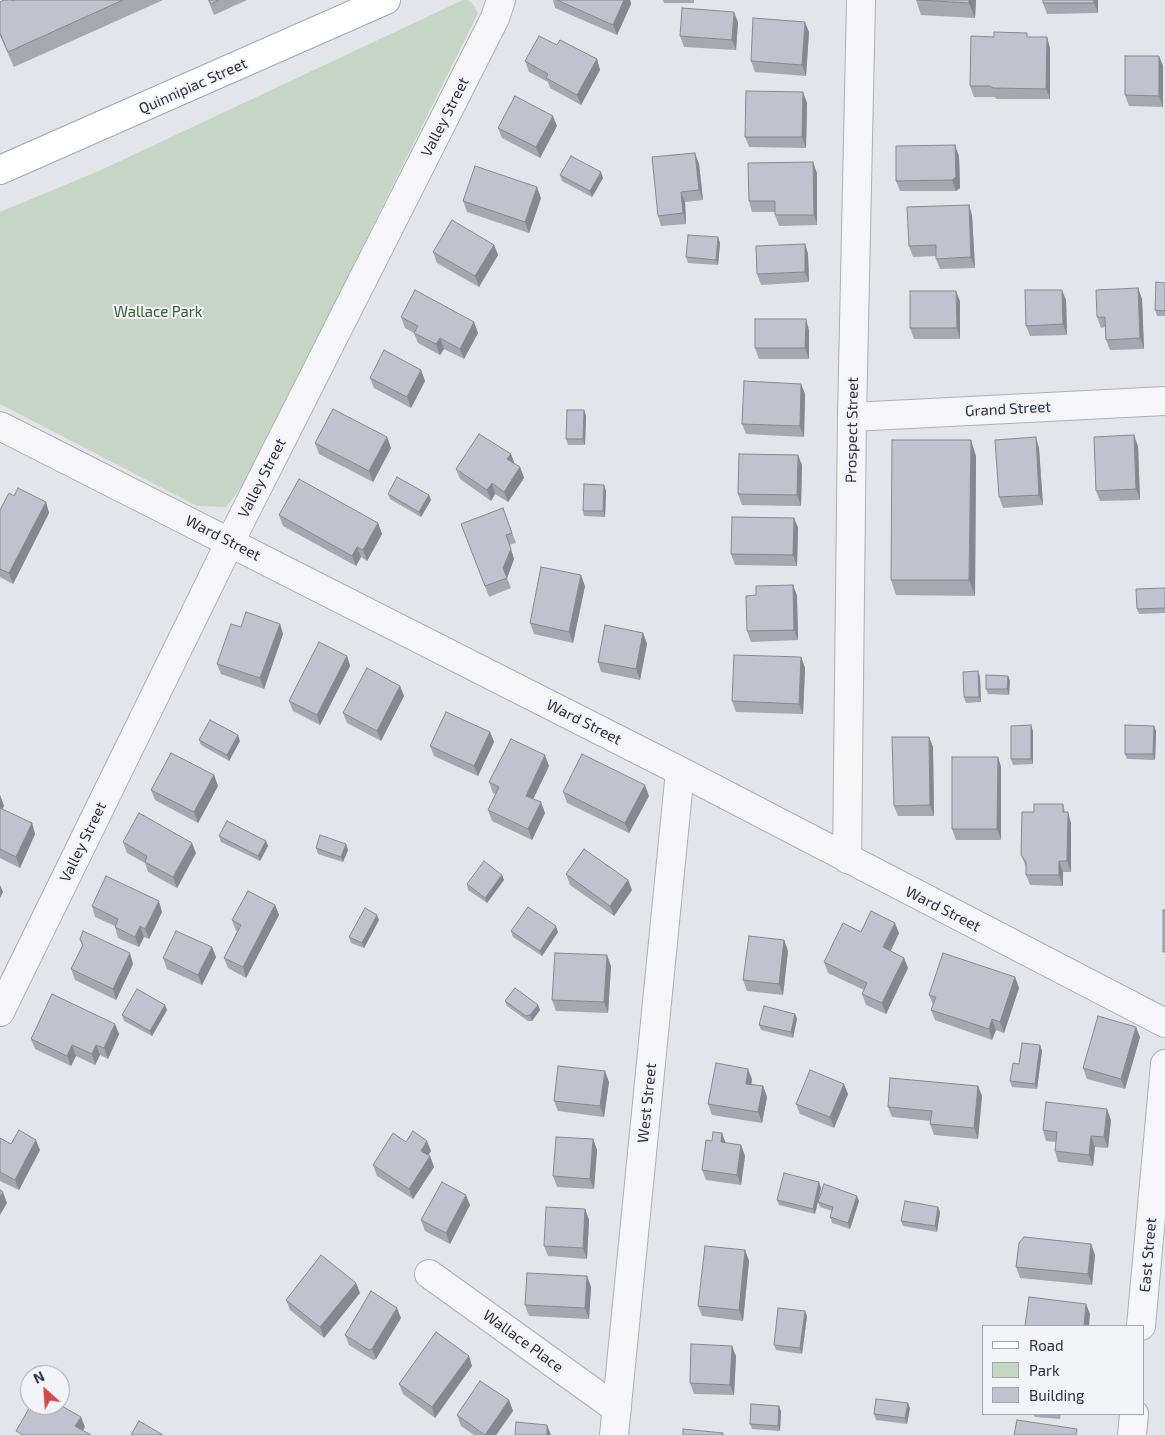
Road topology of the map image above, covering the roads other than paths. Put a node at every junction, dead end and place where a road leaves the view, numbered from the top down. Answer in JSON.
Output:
{"nodes":[{"id":1,"x":386,"y":0,"type":"edge"},
{"id":2,"x":502,"y":0,"type":"edge"},
{"id":3,"x":861,"y":0,"type":"edge"},
{"id":4,"x":0,"y":170,"type":"edge"},
{"id":5,"x":1165,"y":401,"type":"edge"},
{"id":6,"x":852,"y":417,"type":"junction"},
{"id":7,"x":0,"y":426,"type":"edge"},
{"id":8,"x":230,"y":542,"type":"junction"},
{"id":9,"x":680,"y":771,"type":"junction"},
{"id":10,"x":847,"y":859,"type":"junction"},
{"id":11,"x":0,"y":1012,"type":"edge"},
{"id":12,"x":1165,"y":1023,"type":"edge"},
{"id":13,"x":1165,"y":1064,"type":"edge"},
{"id":14,"x":429,"y":1274,"type":"dead end"},
{"id":15,"x":1141,"y":1325,"type":"edge"},
{"id":16,"x":617,"y":1408,"type":"junction"},
{"id":17,"x":1134,"y":1415,"type":"edge"},
{"id":18,"x":614,"y":1435,"type":"edge"},
{"id":19,"x":1132,"y":1435,"type":"edge"}],
"edges":[{"from":1,"to":4,"type":"main road","name":"Quinnipiac Street"},
{"from":2,"to":8,"type":"street","name":"Valley Street"},
{"from":3,"to":6,"type":"street","name":"Prospect Street"},
{"from":5,"to":6,"type":"street","name":"Grand Street"},
{"from":6,"to":10,"type":"street","name":"Prospect Street"},
{"from":7,"to":8,"type":"street","name":"Ward Street"},
{"from":8,"to":9,"type":"street","name":"Ward Street"},
{"from":8,"to":11,"type":"street","name":"Valley Street"},
{"from":9,"to":10,"type":"street","name":"Ward Street"},
{"from":9,"to":16,"type":"street","name":"West Street"},
{"from":10,"to":12,"type":"street","name":"Ward Street"},
{"from":13,"to":15,"type":"street","name":"East Street"},
{"from":14,"to":16,"type":"street","name":"Wallace Place"},
{"from":16,"to":18,"type":"street","name":"West Street"},
{"from":17,"to":19,"type":"street"}]}
